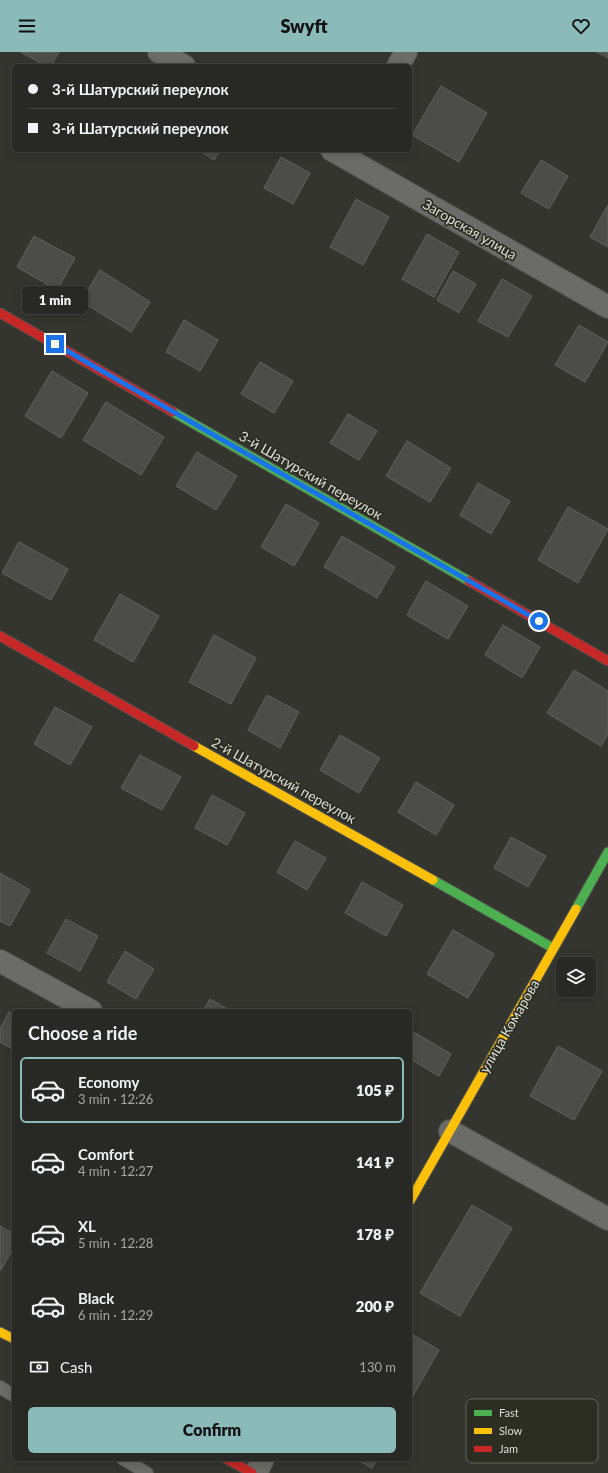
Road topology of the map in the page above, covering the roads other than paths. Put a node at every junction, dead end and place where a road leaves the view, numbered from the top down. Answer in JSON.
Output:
{"nodes":[{"id":1,"x":159,"y":52,"type":"edge"},
{"id":2,"x":406,"y":52,"type":"edge"},
{"id":3,"x":180,"y":64,"type":"edge"},
{"id":4,"x":399,"y":64,"type":"edge"},
{"id":5,"x":343,"y":153,"type":"edge"},
{"id":6,"x":608,"y":307,"type":"edge"},
{"id":7,"x":0,"y":313,"type":"edge"},
{"id":8,"x":0,"y":636,"type":"edge"},
{"id":9,"x":608,"y":661,"type":"edge"},
{"id":10,"x":608,"y":852,"type":"edge"},
{"id":11,"x":553,"y":948,"type":"junction"},
{"id":12,"x":0,"y":961,"type":"edge"},
{"id":13,"x":87,"y":1009,"type":"edge"},
{"id":14,"x":450,"y":1131,"type":"junction"},
{"id":15,"x":412,"y":1193,"type":"edge"},
{"id":16,"x":608,"y":1219,"type":"edge"},
{"id":17,"x":0,"y":1332,"type":"edge"},
{"id":18,"x":12,"y":1339,"type":"edge"},
{"id":19,"x":0,"y":1387,"type":"edge"},
{"id":20,"x":12,"y":1395,"type":"edge"},
{"id":21,"x":126,"y":1461,"type":"edge"},
{"id":22,"x":231,"y":1461,"type":"edge"},
{"id":23,"x":263,"y":1461,"type":"edge"},
{"id":24,"x":147,"y":1473,"type":"edge"},
{"id":25,"x":252,"y":1473,"type":"edge"},
{"id":26,"x":256,"y":1473,"type":"edge"}],
"edges":[{"from":1,"to":3,"type":"street"},
{"from":2,"to":4,"type":"street"},
{"from":5,"to":6,"type":"street","name":"Загорская улица"},
{"from":7,"to":9,"type":"street","name":"3-й Шатурский переулок"},
{"from":8,"to":11,"type":"street","name":"2-й Шатурский переулок"},
{"from":10,"to":11,"type":"street","name":"улица Комарова"},
{"from":11,"to":14,"type":"street","name":"улица Комарова"},
{"from":12,"to":13,"type":"street"},
{"from":14,"to":15,"type":"street","name":"улица Комарова"},
{"from":14,"to":16,"type":"street"},
{"from":17,"to":18,"type":"street"},
{"from":19,"to":20,"type":"lane"},
{"from":21,"to":24,"type":"lane"},
{"from":22,"to":25,"type":"street"},
{"from":23,"to":26,"type":"street"}]}
